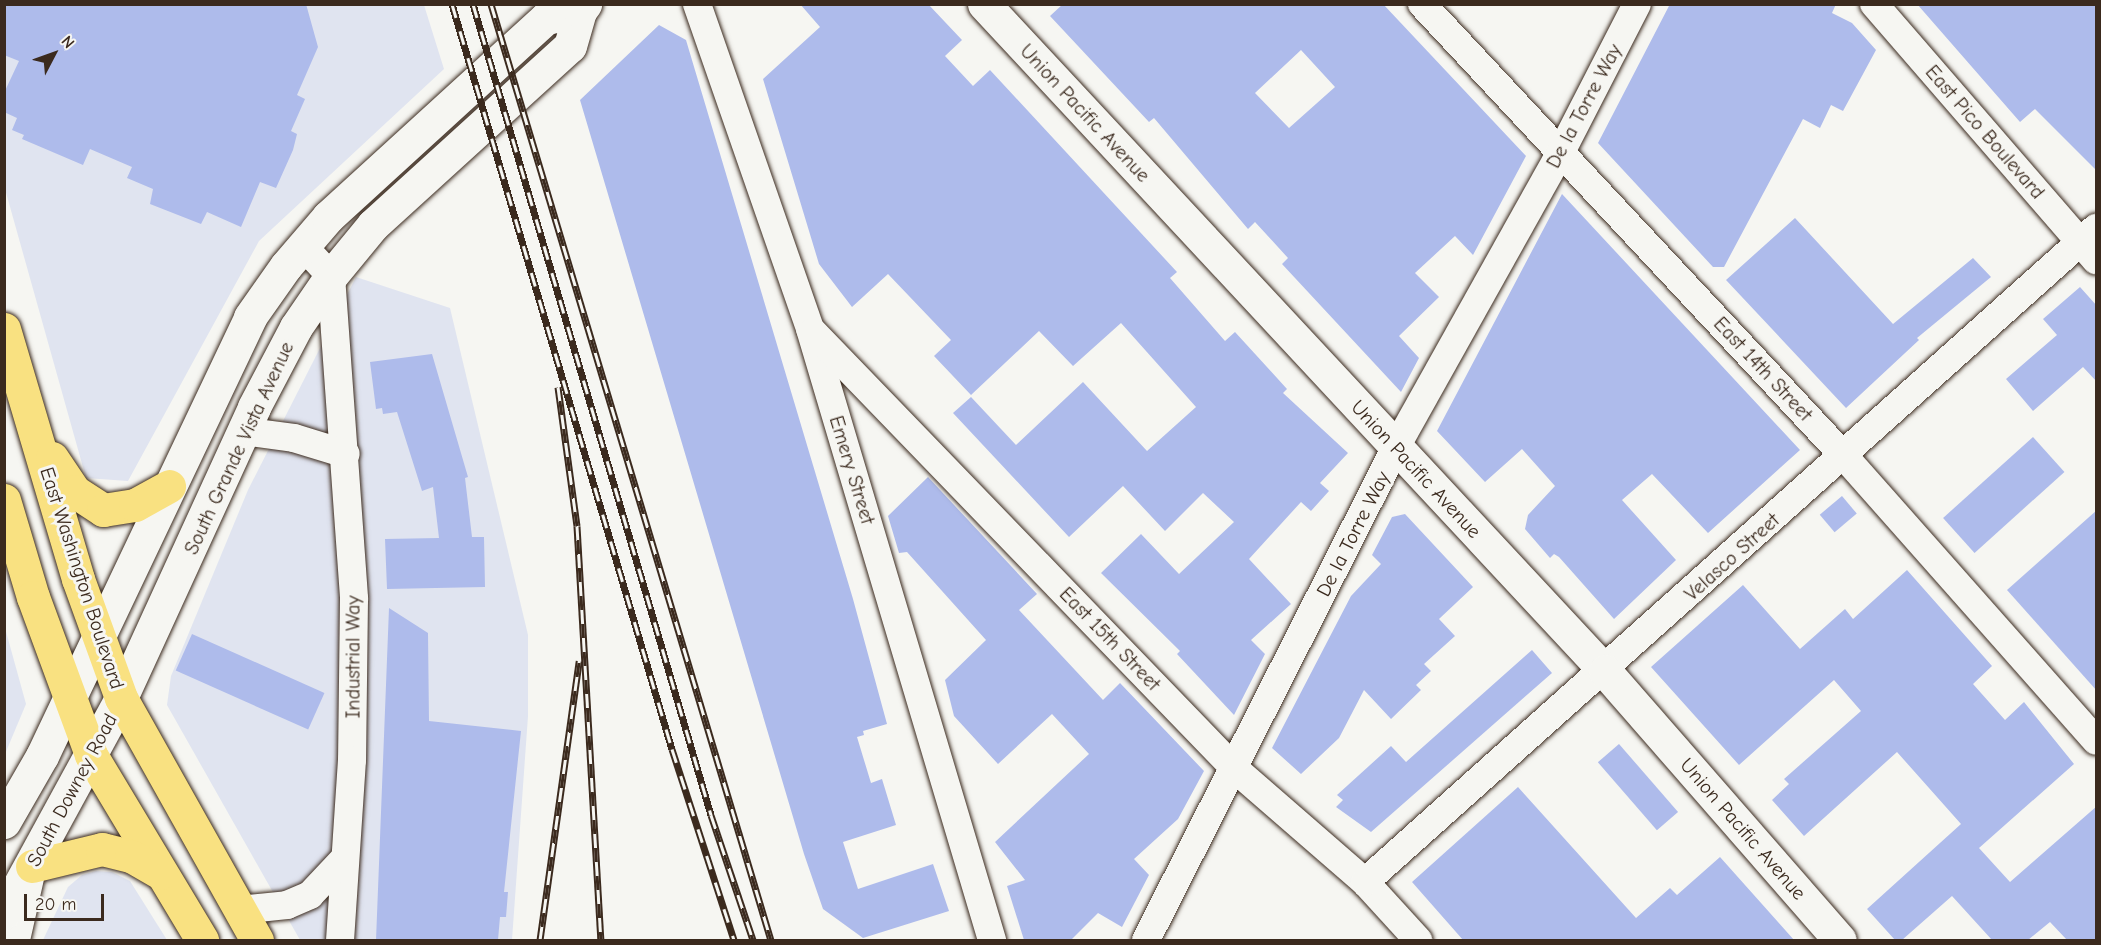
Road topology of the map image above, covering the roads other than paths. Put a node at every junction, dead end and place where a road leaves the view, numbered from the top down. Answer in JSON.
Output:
{"nodes":[{"id":1,"x":697,"y":4,"type":"edge"},
{"id":2,"x":984,"y":4,"type":"edge"},
{"id":3,"x":1422,"y":4,"type":"edge"},
{"id":4,"x":1637,"y":4,"type":"edge"},
{"id":5,"x":1874,"y":4,"type":"edge"},
{"id":6,"x":582,"y":8,"type":"edge"},
{"id":7,"x":1561,"y":153,"type":"junction"},
{"id":8,"x":2091,"y":244,"type":"edge"},
{"id":9,"x":303,"y":246,"type":"junction"},
{"id":10,"x":331,"y":276,"type":"junction"},
{"id":11,"x":4,"y":329,"type":"edge"},
{"id":12,"x":810,"y":329,"type":"junction"},
{"id":13,"x":243,"y":430,"type":"junction"},
{"id":14,"x":37,"y":434,"type":"junction"},
{"id":15,"x":1396,"y":447,"type":"junction"},
{"id":16,"x":346,"y":453,"type":"junction"},
{"id":17,"x":1844,"y":456,"type":"junction"},
{"id":18,"x":169,"y":486,"type":"junction"},
{"id":19,"x":4,"y":500,"type":"edge"},
{"id":20,"x":99,"y":637,"type":"junction"},
{"id":21,"x":1605,"y":671,"type":"junction"},
{"id":22,"x":121,"y":698,"type":"junction"},
{"id":23,"x":68,"y":701,"type":"junction"},
{"id":24,"x":2097,"y":741,"type":"edge"},
{"id":25,"x":91,"y":755,"type":"junction"},
{"id":26,"x":1235,"y":769,"type":"junction"},
{"id":27,"x":4,"y":822,"type":"edge"},
{"id":28,"x":343,"y":860,"type":"junction"},
{"id":29,"x":32,"y":867,"type":"junction"},
{"id":30,"x":160,"y":873,"type":"junction"},
{"id":31,"x":1365,"y":882,"type":"junction"},
{"id":32,"x":239,"y":910,"type":"junction"},
{"id":33,"x":4,"y":913,"type":"edge"},
{"id":34,"x":16,"y":940,"type":"edge"},
{"id":35,"x":202,"y":940,"type":"edge"},
{"id":36,"x":258,"y":940,"type":"edge"},
{"id":37,"x":340,"y":940,"type":"edge"},
{"id":38,"x":992,"y":940,"type":"edge"},
{"id":39,"x":1146,"y":940,"type":"edge"},
{"id":40,"x":1418,"y":940,"type":"edge"},
{"id":41,"x":1840,"y":940,"type":"edge"}],
"edges":[{"from":1,"to":12,"type":"street","name":"Emery Street"},
{"from":2,"to":15,"type":"main road","name":"Union Pacific Avenue"},
{"from":3,"to":7,"type":"street","name":"East 14th Street"},
{"from":4,"to":7,"type":"street","name":"De la Torre Way"},
{"from":5,"to":8,"type":"street","name":"East Pico Boulevard"},
{"from":6,"to":9,"type":"main road","name":"South Grande Vista Avenue"},
{"from":6,"to":10,"type":"main road","name":"South Grande Vista Avenue"},
{"from":7,"to":15,"type":"street","name":"De la Torre Way"},
{"from":7,"to":17,"type":"street","name":"East 14th Street"},
{"from":8,"to":17,"type":"street","name":"Velasco Street"},
{"from":9,"to":10,"type":"street"},
{"from":9,"to":18,"type":"main road","name":"South Grande Vista Avenue"},
{"from":10,"to":13,"type":"main road","name":"South Grande Vista Avenue"},
{"from":10,"to":16,"type":"street","name":"Industrial Way"},
{"from":11,"to":14,"type":"main road","name":"East Washington Boulevard"},
{"from":12,"to":26,"type":"street","name":"East 15th Street"},
{"from":12,"to":38,"type":"street","name":"Emery Street"},
{"from":13,"to":16,"type":"street"},
{"from":13,"to":22,"type":"main road","name":"South Grande Vista Avenue"},
{"from":14,"to":18,"type":"main road"},
{"from":14,"to":20,"type":"main road","name":"East Washington Boulevard"},
{"from":15,"to":21,"type":"main road","name":"Union Pacific Avenue"},
{"from":15,"to":26,"type":"street","name":"De la Torre Way"},
{"from":16,"to":28,"type":"street","name":"Industrial Way"},
{"from":17,"to":21,"type":"street","name":"Velasco Street"},
{"from":17,"to":24,"type":"street","name":"East 14th Street"},
{"from":18,"to":20,"type":"main road","name":"South Grande Vista Avenue"},
{"from":19,"to":23,"type":"main road"},
{"from":20,"to":22,"type":"main road","name":"East Washington Boulevard"},
{"from":20,"to":23,"type":"main road"},
{"from":21,"to":31,"type":"street","name":"Velasco Street"},
{"from":21,"to":41,"type":"main road","name":"Union Pacific Avenue"},
{"from":22,"to":25,"type":"main road","name":"South Downey Road"},
{"from":22,"to":32,"type":"main road","name":"East Washington Boulevard"},
{"from":23,"to":25,"type":"main road"},
{"from":23,"to":27,"type":"main road"},
{"from":25,"to":29,"type":"main road","name":"South Downey Road"},
{"from":25,"to":30,"type":"main road"},
{"from":26,"to":31,"type":"street","name":"East 15th Street"},
{"from":26,"to":39,"type":"street","name":"De la Torre Way"},
{"from":28,"to":32,"type":"street"},
{"from":28,"to":37,"type":"street","name":"Industrial Way"},
{"from":29,"to":30,"type":"main road"},
{"from":29,"to":33,"type":"main road","name":"South Downey Road"},
{"from":29,"to":34,"type":"street"},
{"from":30,"to":35,"type":"main road"},
{"from":31,"to":40,"type":"street","name":"East 15th Street"},
{"from":32,"to":36,"type":"main road","name":"East Washington Boulevard"}]}
